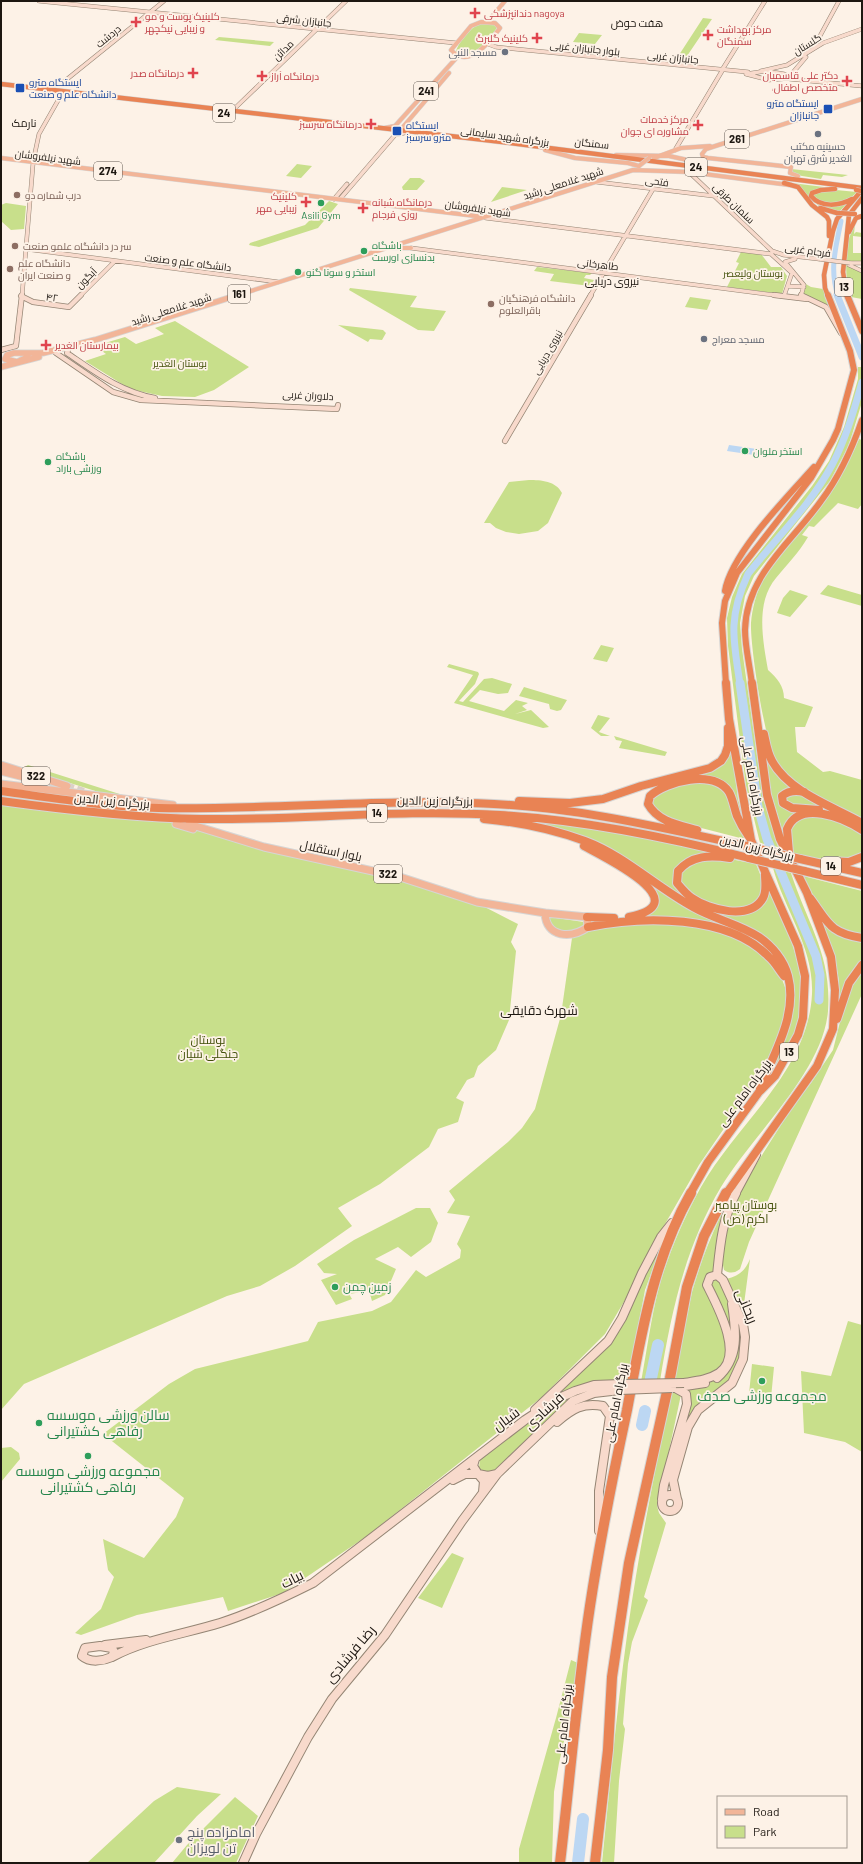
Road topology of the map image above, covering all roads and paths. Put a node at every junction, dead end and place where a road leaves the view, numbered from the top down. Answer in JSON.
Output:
{"nodes":[{"id":1,"x":39,"y":1,"type":"edge"},
{"id":2,"x":55,"y":1,"type":"edge"},
{"id":3,"x":164,"y":1,"type":"edge"},
{"id":4,"x":346,"y":1,"type":"edge"},
{"id":5,"x":505,"y":1,"type":"edge"},
{"id":6,"x":511,"y":1,"type":"edge"},
{"id":7,"x":765,"y":1,"type":"edge"},
{"id":8,"x":839,"y":1,"type":"edge"},
{"id":9,"x":843,"y":1,"type":"edge"},
{"id":10,"x":131,"y":10,"type":"junction"},
{"id":11,"x":151,"y":12,"type":"junction"},
{"id":12,"x":147,"y":15,"type":"junction"},
{"id":13,"x":833,"y":18,"type":"junction"},
{"id":14,"x":484,"y":22,"type":"junction"},
{"id":15,"x":495,"y":23,"type":"junction"},
{"id":16,"x":827,"y":28,"type":"junction"},
{"id":17,"x":317,"y":29,"type":"junction"},
{"id":18,"x":862,"y":30,"type":"edge"},
{"id":19,"x":824,"y":37,"type":"junction"},
{"id":20,"x":832,"y":39,"type":"junction"},
{"id":21,"x":456,"y":43,"type":"junction"},
{"id":22,"x":489,"y":46,"type":"junction"},
{"id":23,"x":820,"y":46,"type":"junction"},
{"id":24,"x":814,"y":47,"type":"junction"},
{"id":25,"x":458,"y":56,"type":"junction"},
{"id":26,"x":464,"y":56,"type":"junction"},
{"id":27,"x":631,"y":60,"type":"joint"},
{"id":28,"x":722,"y":71,"type":"junction"},
{"id":29,"x":761,"y":71,"type":"junction"},
{"id":30,"x":747,"y":73,"type":"junction"},
{"id":31,"x":791,"y":77,"type":"junction"},
{"id":32,"x":1,"y":84,"type":"edge"},
{"id":33,"x":61,"y":84,"type":"junction"},
{"id":34,"x":862,"y":85,"type":"edge"},
{"id":35,"x":1,"y":88,"type":"edge"},
{"id":36,"x":37,"y":88,"type":"junction"},
{"id":37,"x":69,"y":92,"type":"junction"},
{"id":38,"x":59,"y":94,"type":"junction"},
{"id":39,"x":862,"y":98,"type":"edge"},
{"id":40,"x":838,"y":105,"type":"junction"},
{"id":41,"x":843,"y":105,"type":"junction"},
{"id":42,"x":232,"y":111,"type":"junction"},
{"id":43,"x":766,"y":129,"type":"junction"},
{"id":44,"x":405,"y":130,"type":"junction"},
{"id":45,"x":390,"y":132,"type":"junction"},
{"id":46,"x":678,"y":144,"type":"junction"},
{"id":47,"x":534,"y":146,"type":"junction"},
{"id":48,"x":688,"y":147,"type":"junction"},
{"id":49,"x":545,"y":150,"type":"junction"},
{"id":50,"x":675,"y":150,"type":"junction"},
{"id":51,"x":34,"y":156,"type":"junction"},
{"id":52,"x":610,"y":156,"type":"junction"},
{"id":53,"x":659,"y":156,"type":"junction"},
{"id":54,"x":650,"y":157,"type":"junction"},
{"id":55,"x":1,"y":159,"type":"edge"},
{"id":56,"x":21,"y":161,"type":"junction"},
{"id":57,"x":33,"y":163,"type":"junction"},
{"id":58,"x":697,"y":166,"type":"junction"},
{"id":59,"x":637,"y":168,"type":"junction"},
{"id":60,"x":689,"y":172,"type":"junction"},
{"id":61,"x":771,"y":174,"type":"joint"},
{"id":62,"x":730,"y":175,"type":"junction"},
{"id":63,"x":798,"y":176,"type":"junction"},
{"id":64,"x":809,"y":178,"type":"junction"},
{"id":65,"x":605,"y":179,"type":"junction"},
{"id":66,"x":597,"y":182,"type":"junction"},
{"id":67,"x":862,"y":182,"type":"edge"},
{"id":68,"x":194,"y":183,"type":"junction"},
{"id":69,"x":609,"y":183,"type":"junction"},
{"id":70,"x":837,"y":183,"type":"junction"},
{"id":71,"x":653,"y":189,"type":"junction"},
{"id":72,"x":860,"y":189,"type":"edge"},
{"id":73,"x":804,"y":195,"type":"junction"},
{"id":74,"x":714,"y":196,"type":"junction"},
{"id":75,"x":856,"y":197,"type":"junction"},
{"id":76,"x":862,"y":198,"type":"edge"},
{"id":77,"x":337,"y":199,"type":"junction"},
{"id":78,"x":809,"y":201,"type":"junction"},
{"id":79,"x":862,"y":215,"type":"edge"},
{"id":80,"x":486,"y":218,"type":"junction"},
{"id":81,"x":469,"y":223,"type":"junction"},
{"id":82,"x":452,"y":228,"type":"junction"},
{"id":83,"x":625,"y":236,"type":"junction"},
{"id":84,"x":845,"y":240,"type":"junction"},
{"id":85,"x":830,"y":244,"type":"junction"},
{"id":86,"x":766,"y":246,"type":"junction"},
{"id":87,"x":411,"y":248,"type":"junction"},
{"id":88,"x":26,"y":249,"type":"junction"},
{"id":89,"x":759,"y":252,"type":"junction"},
{"id":90,"x":792,"y":258,"type":"junction"},
{"id":91,"x":107,"y":260,"type":"junction"},
{"id":92,"x":115,"y":260,"type":"junction"},
{"id":93,"x":779,"y":260,"type":"junction"},
{"id":94,"x":862,"y":263,"type":"edge"},
{"id":95,"x":111,"y":264,"type":"junction"},
{"id":96,"x":850,"y":264,"type":"junction"},
{"id":97,"x":862,"y":271,"type":"edge"},
{"id":98,"x":603,"y":272,"type":"junction"},
{"id":99,"x":278,"y":282,"type":"junction"},
{"id":100,"x":788,"y":286,"type":"junction"},
{"id":101,"x":804,"y":287,"type":"junction"},
{"id":102,"x":254,"y":291,"type":"junction"},
{"id":103,"x":21,"y":296,"type":"junction"},
{"id":104,"x":784,"y":296,"type":"junction"},
{"id":105,"x":807,"y":299,"type":"junction"},
{"id":106,"x":33,"y":302,"type":"junction"},
{"id":107,"x":69,"y":307,"type":"joint"},
{"id":108,"x":862,"y":331,"type":"edge"},
{"id":109,"x":847,"y":343,"type":"junction"},
{"id":110,"x":1,"y":350,"type":"edge"},
{"id":111,"x":68,"y":350,"type":"junction"},
{"id":112,"x":14,"y":353,"type":"junction"},
{"id":113,"x":25,"y":353,"type":"junction"},
{"id":114,"x":56,"y":353,"type":"junction"},
{"id":115,"x":2,"y":358,"type":"edge"},
{"id":116,"x":22,"y":362,"type":"junction"},
{"id":117,"x":1,"y":367,"type":"edge"},
{"id":118,"x":862,"y":420,"type":"edge"},
{"id":119,"x":504,"y":441,"type":"dead end"},
{"id":120,"x":755,"y":710,"type":"junction"},
{"id":121,"x":729,"y":719,"type":"junction"},
{"id":122,"x":1,"y":765,"type":"edge"},
{"id":123,"x":1,"y":771,"type":"edge"},
{"id":124,"x":1,"y":784,"type":"edge"},
{"id":125,"x":1,"y":791,"type":"edge"},
{"id":126,"x":812,"y":795,"type":"junction"},
{"id":127,"x":1,"y":801,"type":"edge"},
{"id":128,"x":448,"y":802,"type":"junction"},
{"id":129,"x":195,"y":808,"type":"junction"},
{"id":130,"x":412,"y":813,"type":"junction"},
{"id":131,"x":840,"y":817,"type":"junction"},
{"id":132,"x":176,"y":824,"type":"dead end"},
{"id":133,"x":189,"y":824,"type":"dead end"},
{"id":134,"x":862,"y":824,"type":"edge"},
{"id":135,"x":531,"y":826,"type":"junction"},
{"id":136,"x":862,"y":830,"type":"edge"},
{"id":137,"x":749,"y":843,"type":"junction"},
{"id":138,"x":862,"y":857,"type":"edge"},
{"id":139,"x":789,"y":858,"type":"junction"},
{"id":140,"x":800,"y":859,"type":"junction"},
{"id":141,"x":751,"y":860,"type":"junction"},
{"id":142,"x":765,"y":869,"type":"junction"},
{"id":143,"x":862,"y":873,"type":"edge"},
{"id":144,"x":830,"y":877,"type":"junction"},
{"id":145,"x":862,"y":885,"type":"edge"},
{"id":146,"x":862,"y":890,"type":"edge"},
{"id":147,"x":806,"y":894,"type":"junction"},
{"id":148,"x":544,"y":916,"type":"junction"},
{"id":149,"x":588,"y":922,"type":"junction"},
{"id":150,"x":862,"y":938,"type":"edge"},
{"id":151,"x":862,"y":965,"type":"edge"},
{"id":152,"x":790,"y":987,"type":"junction"},
{"id":153,"x":833,"y":1029,"type":"junction"},
{"id":154,"x":759,"y":1092,"type":"junction"},
{"id":155,"x":767,"y":1135,"type":"junction"},
{"id":156,"x":677,"y":1217,"type":"junction"},
{"id":157,"x":717,"y":1275,"type":"junction"},
{"id":158,"x":731,"y":1299,"type":"junction"},
{"id":159,"x":621,"y":1387,"type":"junction"},
{"id":160,"x":672,"y":1388,"type":"junction"},
{"id":161,"x":525,"y":1420,"type":"junction"},
{"id":162,"x":536,"y":1436,"type":"junction"},
{"id":163,"x":475,"y":1459,"type":"junction"},
{"id":164,"x":478,"y":1474,"type":"junction"},
{"id":165,"x":497,"y":1474,"type":"junction"},
{"id":166,"x":482,"y":1495,"type":"junction"},
{"id":167,"x":662,"y":1499,"type":"junction"},
{"id":168,"x":677,"y":1499,"type":"junction"},
{"id":169,"x":418,"y":1503,"type":"junction"},
{"id":170,"x":598,"y":1558,"type":"junction"},
{"id":171,"x":157,"y":1639,"type":"junction"},
{"id":172,"x":100,"y":1646,"type":"junction"},
{"id":173,"x":112,"y":1657,"type":"junction"},
{"id":174,"x":243,"y":1863,"type":"edge"},
{"id":175,"x":560,"y":1863,"type":"edge"},
{"id":176,"x":595,"y":1863,"type":"edge"}],
"edges":[{"from":1,"to":10,"type":"main road"},
{"from":2,"to":11,"type":"main road"},
{"from":3,"to":11,"type":"main road","name":"دردشت"},
{"from":4,"to":17,"type":"main road","name":"مدائن"},
{"from":5,"to":14,"type":"main road"},
{"from":6,"to":15,"type":"main road"},
{"from":7,"to":28,"type":"main road"},
{"from":8,"to":9,"type":"main road"},
{"from":8,"to":13,"type":"main road"},
{"from":9,"to":13,"type":"main road"},
{"from":10,"to":11,"type":"main road"},
{"from":10,"to":12,"type":"main road"},
{"from":11,"to":12,"type":"main road","name":"دردشت"},
{"from":11,"to":17,"type":"main road","name":"جانبازان شرقی"},
{"from":12,"to":33,"type":"main road","name":"دردشت"},
{"from":13,"to":16,"type":"main road"},
{"from":14,"to":15,"type":"main road"},
{"from":14,"to":21,"type":"main road"},
{"from":15,"to":22,"type":"main road"},
{"from":16,"to":19,"type":"main road"},
{"from":16,"to":24,"type":"main road"},
{"from":17,"to":21,"type":"main road","name":"جانبازان شرقی"},
{"from":17,"to":42,"type":"main road","name":"مدائن"},
{"from":18,"to":20,"type":"main road","name":"گلستان"},
{"from":18,"to":23,"type":"main road","name":"گلستان"},
{"from":19,"to":20,"type":"main road"},
{"from":19,"to":23,"type":"main road"},
{"from":20,"to":23,"type":"main road","name":"گلستان"},
{"from":21,"to":25,"type":"main road"},
{"from":22,"to":26,"type":"main road"},
{"from":22,"to":27,"type":"main road","name":"بلوار جانبازان غربی"},
{"from":23,"to":24,"type":"main road","name":"گلستان"},
{"from":23,"to":31,"type":"main road","name":"گلستان"},
{"from":24,"to":29,"type":"main road","name":"گلستان"},
{"from":25,"to":26,"type":"main road"},
{"from":25,"to":45,"type":"main road","number":"241"},
{"from":26,"to":44,"type":"main road","number":"241"},
{"from":27,"to":28,"type":"main road","name":"جانبازان غربی"},
{"from":28,"to":30,"type":"main road","name":"جانبازان غربی"},
{"from":28,"to":46,"type":"main road"},
{"from":29,"to":30,"type":"main road"},
{"from":29,"to":31,"type":"main road"},
{"from":30,"to":31,"type":"main road"},
{"from":31,"to":34,"type":"main road"},
{"from":32,"to":36,"type":"highway","name":"بزرگراه شهید سلیمانی","number":"24"},
{"from":33,"to":36,"type":"main road","name":"دردشت"},
{"from":33,"to":37,"type":"main road"},
{"from":35,"to":38,"type":"highway","name":"بزرگراه شهید سلیمانی"},
{"from":36,"to":37,"type":"highway","name":"بزرگراه شهید سلیمانی","number":"24"},
{"from":37,"to":42,"type":"highway","name":"بزرگراه شهید سلیمانی","number":"24"},
{"from":38,"to":45,"type":"highway","name":"بزرگراه شهید سلیمانی","number":"24"},
{"from":38,"to":51,"type":"main road"},
{"from":39,"to":40,"type":"main road","number":"261"},
{"from":39,"to":41,"type":"main road","number":"261"},
{"from":40,"to":41,"type":"main road"},
{"from":40,"to":43,"type":"main road","number":"261"},
{"from":41,"to":43,"type":"main road","number":"261"},
{"from":42,"to":45,"type":"highway","name":"بزرگراه شهید سلیمانی","number":"24"},
{"from":43,"to":48,"type":"main road","number":"261"},
{"from":43,"to":63,"type":"main road","number":"261"},
{"from":44,"to":45,"type":"highway","name":"بزرگراه شهید سلیمانی","number":"24"},
{"from":44,"to":45,"type":"main road"},
{"from":44,"to":47,"type":"highway","name":"بزرگراه شهید سلیمانی","number":"24"},
{"from":44,"to":49,"type":"highway","name":"بزرگراه شهید سلیمانی","number":"24"},
{"from":45,"to":77,"type":"main road"},
{"from":46,"to":48,"type":"main road"},
{"from":46,"to":50,"type":"main road"},
{"from":47,"to":52,"type":"highway","name":"بزرگراه شهید سلیمانی","number":"24"},
{"from":47,"to":54,"type":"main road","name":"سمنگان"},
{"from":48,"to":50,"type":"main road","number":"261"},
{"from":49,"to":59,"type":"main road"},
{"from":49,"to":62,"type":"highway","name":"بزرگراه شهید سلیمانی","number":"24"},
{"from":50,"to":53,"type":"main road","number":"261"},
{"from":51,"to":56,"type":"main road"},
{"from":51,"to":57,"type":"main road"},
{"from":52,"to":63,"type":"highway"},
{"from":52,"to":72,"type":"highway","name":"بزرگراه شهید سلیمانی","number":"24"},
{"from":53,"to":54,"type":"main road","name":"سمنگان"},
{"from":53,"to":58,"type":"main road","name":"سمنگان","bridge":true},
{"from":54,"to":59,"type":"main road","bridge":true},
{"from":54,"to":59,"type":"main road","bridge":true},
{"from":55,"to":56,"type":"main road","name":"شهید نیلفروشان","number":"274"},
{"from":55,"to":57,"type":"main road","name":"شهید نیلفروشان","number":"274"},
{"from":56,"to":57,"type":"main road","number":"274"},
{"from":57,"to":68,"type":"main road","name":"شهید نیلفروشان","number":"274"},
{"from":57,"to":88,"type":"main road"},
{"from":58,"to":60,"type":"main road","bridge":true},
{"from":58,"to":61,"type":"main road"},
{"from":59,"to":60,"type":"main road"},
{"from":59,"to":65,"type":"main road","name":"شهید غلامعلی رشید","number":"161"},
{"from":60,"to":73,"type":"main road"},
{"from":60,"to":74,"type":"main road","name":"سلمان طرقی"},
{"from":61,"to":70,"type":"highway"},
{"from":62,"to":72,"type":"highway","name":"بزرگراه شهید سلیمانی","number":"24"},
{"from":62,"to":73,"type":"highway"},
{"from":63,"to":64,"type":"highway"},
{"from":64,"to":67,"type":"highway"},
{"from":64,"to":70,"type":"highway"},
{"from":65,"to":66,"type":"main road","name":"شهید غلامعلی رشید","number":"161"},
{"from":65,"to":69,"type":"main road"},
{"from":66,"to":69,"type":"main road","name":"فتحی"},
{"from":66,"to":80,"type":"main road","name":"شهید غلامعلی رشید","number":"161"},
{"from":68,"to":77,"type":"main road","name":"شهید نیلفروشان","number":"274"},
{"from":68,"to":77,"type":"main road","name":"شهید نیلفروشان","number":"274"},
{"from":69,"to":71,"type":"main road","name":"فتحی"},
{"from":70,"to":72,"type":"highway"},
{"from":71,"to":74,"type":"main road","name":"فتحی"},
{"from":71,"to":83,"type":"main road","name":"نیروی دریایی"},
{"from":72,"to":75,"type":"highway","name":"بزرگراه امام علی","number":"13"},
{"from":72,"to":75,"type":"highway"},
{"from":73,"to":78,"type":"highway"},
{"from":74,"to":86,"type":"main road","name":"سلمان طرقی"},
{"from":75,"to":85,"type":"highway","name":"بزرگراه امام علی","number":"13"},
{"from":76,"to":84,"type":"highway","number":"13"},
{"from":77,"to":80,"type":"main road","name":"شهید نیلفروشان","number":"274"},
{"from":77,"to":81,"type":"main road","name":"شهید نیلفروشان","number":"274"},
{"from":78,"to":79,"type":"highway","bridge":true},
{"from":78,"to":85,"type":"highway"},
{"from":79,"to":84,"type":"highway"},
{"from":80,"to":81,"type":"main road","name":"شهید غلامعلی رشید","number":"161"},
{"from":80,"to":83,"type":"main road","name":"شهید نیلفروشان","number":"274"},
{"from":81,"to":82,"type":"main road","name":"شهید غلامعلی رشید","number":"161"},
{"from":82,"to":87,"type":"main road","name":"شهید غلامعلی رشید","number":"161"},
{"from":82,"to":99,"type":"main road","name":"شهید غلامعلی رشید","number":"161"},
{"from":83,"to":89,"type":"main road","name":"شهید نیلفروشان","number":"274"},
{"from":83,"to":98,"type":"main road","name":"نیروی دریایی"},
{"from":84,"to":108,"type":"highway","number":"13"},
{"from":85,"to":109,"type":"highway","name":"بزرگراه امام علی","number":"13"},
{"from":86,"to":89,"type":"main road"},
{"from":86,"to":90,"type":"main road","name":"فرجام غربی"},
{"from":87,"to":98,"type":"main road","name":"طاهرخانی"},
{"from":87,"to":102,"type":"main road","name":"شهید غلامعلی رشید","number":"161"},
{"from":88,"to":91,"type":"main road","name":"دانشگاه علم و صنعت"},
{"from":88,"to":103,"type":"main road"},
{"from":89,"to":93,"type":"main road","name":"شهید نیلفروشان"},
{"from":90,"to":93,"type":"main road"},
{"from":90,"to":96,"type":"main road","name":"فرجام غربی","bridge":true},
{"from":90,"to":101,"type":"main road"},
{"from":91,"to":92,"type":"main road","name":"دانشگاه علم و صنعت"},
{"from":91,"to":95,"type":"main road"},
{"from":92,"to":95,"type":"main road","name":"آبگون"},
{"from":92,"to":99,"type":"main road","name":"دانشگاه علم و صنعت"},
{"from":93,"to":100,"type":"main road"},
{"from":94,"to":96,"type":"main road"},
{"from":95,"to":107,"type":"main road","name":"آبگون"},
{"from":96,"to":97,"type":"main road"},
{"from":98,"to":104,"type":"main road","name":"طاهرخانی"},
{"from":98,"to":119,"type":"main road","name":"نیروی دریایی"},
{"from":99,"to":102,"type":"main road","name":"شهید غلامعلی رشید","number":"161"},
{"from":100,"to":101,"type":"main road"},
{"from":100,"to":104,"type":"main road"},
{"from":101,"to":105,"type":"main road"},
{"from":102,"to":111,"type":"main road","name":"شهید غلامعلی رشید","number":"161"},
{"from":102,"to":113,"type":"main road","name":"شهید غلامعلی رشید","number":"161"},
{"from":103,"to":106,"type":"main road","name":"۴۲"},
{"from":103,"to":110,"type":"main road"},
{"from":104,"to":105,"type":"main road","name":"طاهرخانی"},
{"from":105,"to":109,"type":"main road"},
{"from":106,"to":107,"type":"main road","name":"۴۲"},
{"from":106,"to":113,"type":"main road"},
{"from":109,"to":121,"type":"highway","name":"بزرگراه امام علی","number":"13"},
{"from":110,"to":112,"type":"main road","name":"شهید غلامعلی رشید"},
{"from":111,"to":114,"type":"main road","name":"شهید غلامعلی رشید","number":"161"},
{"from":111,"to":114,"type":"main road","name":"دلاوران غربی"},
{"from":112,"to":113,"type":"main road","name":"شهید غلامعلی رشید"},
{"from":112,"to":115,"type":"main road"},
{"from":113,"to":116,"type":"main road"},
{"from":114,"to":116,"type":"main road","name":"شهید غلامعلی رشید","number":"161"},
{"from":115,"to":116,"type":"main road"},
{"from":116,"to":117,"type":"main road","name":"شهید غلامعلی رشید","number":"161"},
{"from":118,"to":120,"type":"highway","name":"بزرگراه امام علی"},
{"from":120,"to":126,"type":"highway"},
{"from":120,"to":139,"type":"highway","name":"بزرگراه امام علی"},
{"from":121,"to":128,"type":"highway"},
{"from":121,"to":137,"type":"highway","name":"بزرگراه امام علی","number":"13"},
{"from":122,"to":123,"type":"main road","number":"322"},
{"from":124,"to":129,"type":"main road"},
{"from":125,"to":129,"type":"highway","name":"بزرگراه زین الدین","number":"14"},
{"from":126,"to":131,"type":"highway"},
{"from":126,"to":134,"type":"highway"},
{"from":127,"to":130,"type":"highway","name":"بزرگراه زین الدین","number":"14"},
{"from":128,"to":129,"type":"highway","name":"بزرگراه زین الدین","number":"14"},
{"from":128,"to":137,"type":"highway","name":"بزرگراه زین الدین","number":"14"},
{"from":130,"to":135,"type":"highway"},
{"from":130,"to":141,"type":"highway","name":"بزرگراه زین الدین","number":"14"},
{"from":131,"to":136,"type":"highway"},
{"from":131,"to":139,"type":"highway"},
{"from":132,"to":148,"type":"main road","name":"بلوار استقلال","number":"322"},
{"from":133,"to":148,"type":"main road","name":"بلوار استقلال","number":"322"},
{"from":135,"to":149,"type":"highway"},
{"from":135,"to":152,"type":"highway"},
{"from":137,"to":137,"type":"highway"},
{"from":137,"to":140,"type":"highway","name":"بزرگراه زین الدین","number":"14","bridge":true},
{"from":137,"to":142,"type":"highway","name":"بزرگراه امام علی","number":"13"},
{"from":138,"to":140,"type":"highway"},
{"from":139,"to":147,"type":"highway","name":"بزرگراه امام علی"},
{"from":140,"to":143,"type":"highway","name":"بزرگراه زین الدین","number":"14"},
{"from":141,"to":142,"type":"highway"},
{"from":141,"to":144,"type":"highway","name":"بزرگراه زین الدین","number":"14","bridge":true},
{"from":142,"to":154,"type":"highway","name":"بزرگراه امام علی","number":"13"},
{"from":144,"to":145,"type":"highway","name":"بزرگراه زین الدین","number":"14"},
{"from":144,"to":146,"type":"highway"},
{"from":147,"to":150,"type":"highway"},
{"from":147,"to":153,"type":"highway","name":"بزرگراه امام علی"},
{"from":148,"to":149,"type":"main road"},
{"from":148,"to":149,"type":"main road"},
{"from":149,"to":152,"type":"highway"},
{"from":151,"to":153,"type":"highway"},
{"from":152,"to":154,"type":"highway"},
{"from":153,"to":155,"type":"highway","name":"بزرگراه امام علی"},
{"from":154,"to":156,"type":"highway","name":"بزرگراه امام علی","number":"13"},
{"from":155,"to":157,"type":"main road"},
{"from":155,"to":176,"type":"highway","name":"بزرگراه امام علی"},
{"from":156,"to":161,"type":"main road"},
{"from":156,"to":170,"type":"highway","name":"بزرگراه امام علی","number":"13"},
{"from":157,"to":158,"type":"main road","name":"ریحانی"},
{"from":157,"to":159,"type":"main road","bridge":true},
{"from":158,"to":160,"type":"main road"},
{"from":158,"to":168,"type":"main road","name":"ریحانی"},
{"from":159,"to":160,"type":"main road","bridge":true},
{"from":159,"to":161,"type":"main road","name":"شیان"},
{"from":159,"to":162,"type":"main road","name":"فرشادی"},
{"from":160,"to":167,"type":"main road"},
{"from":161,"to":163,"type":"main road","name":"شیان"},
{"from":162,"to":165,"type":"main road","name":"فرشادی"},
{"from":162,"to":170,"type":"main road"},
{"from":163,"to":164,"type":"main road"},
{"from":163,"to":169,"type":"main road","name":"شیان"},
{"from":164,"to":165,"type":"main road"},
{"from":164,"to":166,"type":"main road"},
{"from":164,"to":169,"type":"main road"},
{"from":165,"to":166,"type":"main road","name":"رضا فرشادی"},
{"from":166,"to":174,"type":"main road","name":"رضا فرشادی"},
{"from":167,"to":168,"type":"main road"},
{"from":167,"to":168,"type":"main road"},
{"from":169,"to":171,"type":"main road","name":"بیات"},
{"from":170,"to":175,"type":"highway","name":"بزرگراه امام علی","number":"13"},
{"from":171,"to":172,"type":"main road","name":"بیات"},
{"from":171,"to":173,"type":"main road","name":"بیات"},
{"from":172,"to":173,"type":"main road"},
{"from":172,"to":173,"type":"main road","name":"بیات"}]}
